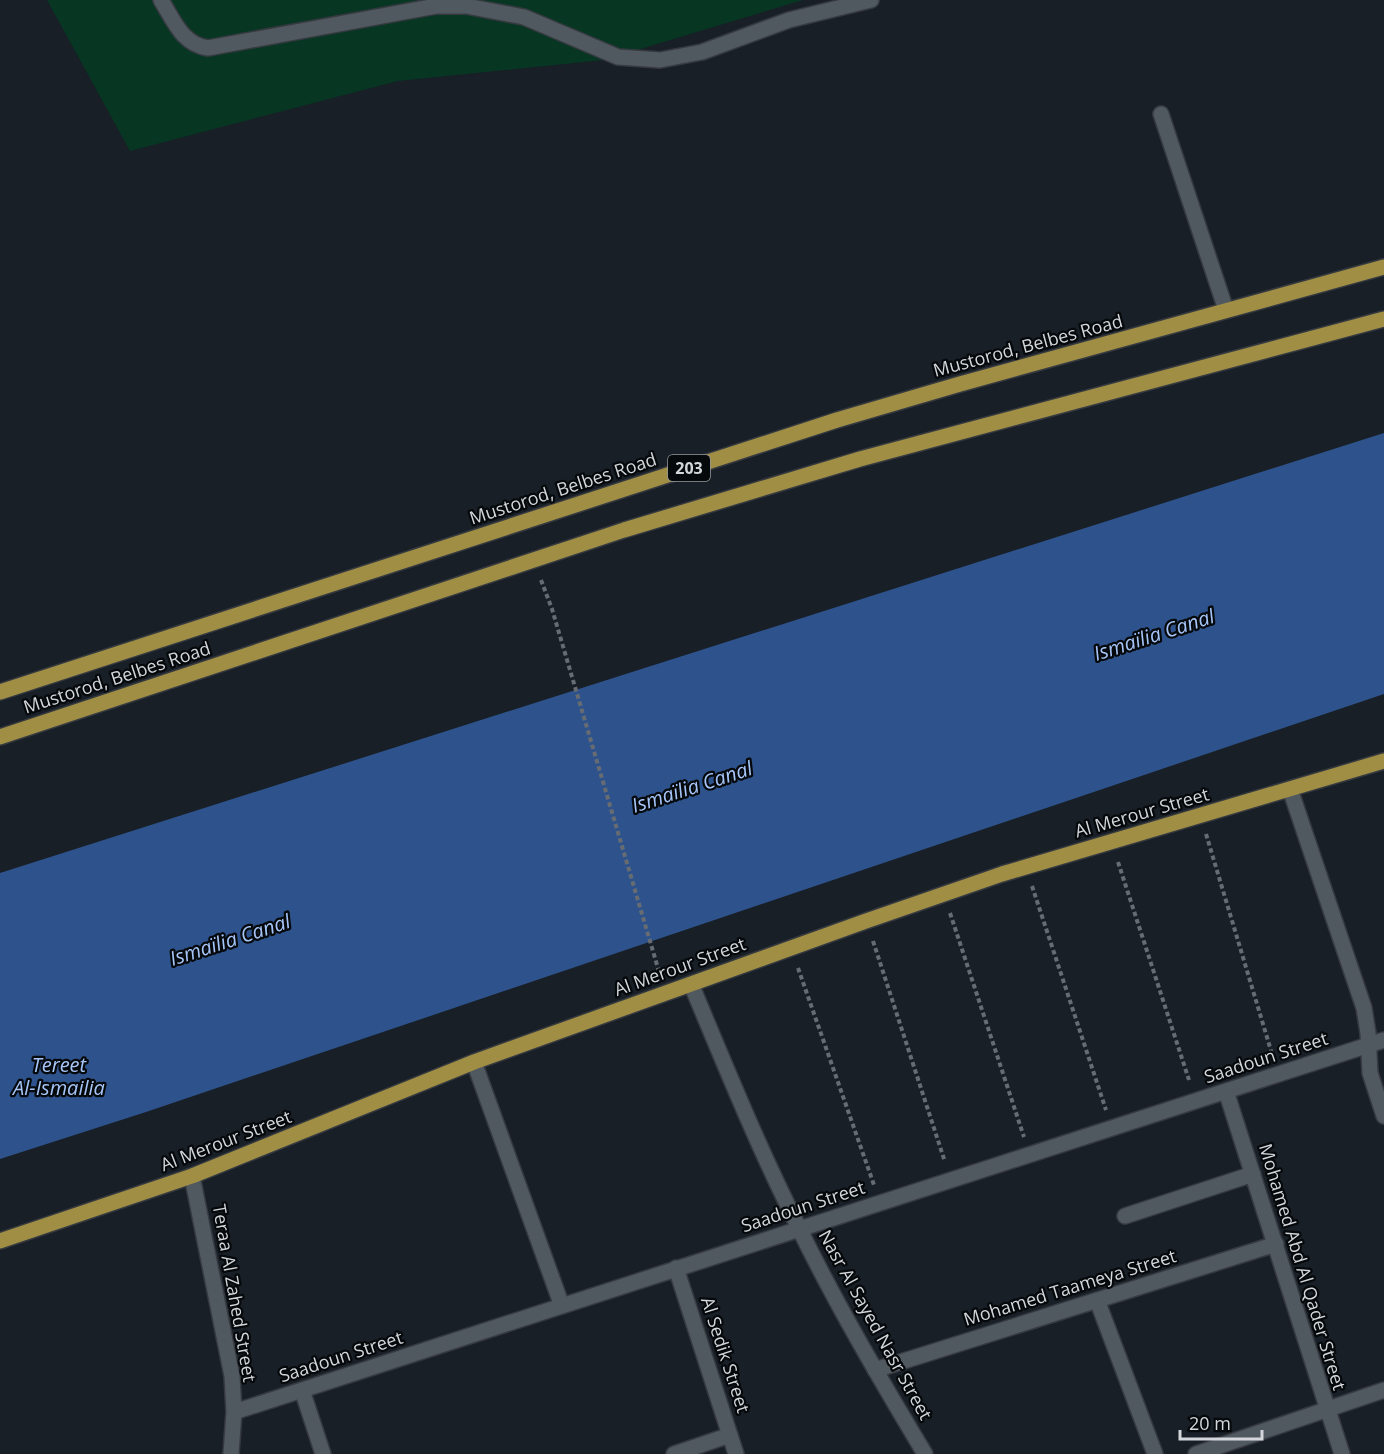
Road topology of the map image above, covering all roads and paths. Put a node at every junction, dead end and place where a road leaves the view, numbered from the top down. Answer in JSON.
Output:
{"nodes":[{"id":1,"x":161,"y":0,"type":"edge"},
{"id":2,"x":871,"y":0,"type":"edge"},
{"id":3,"x":1161,"y":114,"type":"dead end"},
{"id":4,"x":1384,"y":267,"type":"edge"},
{"id":5,"x":1226,"y":310,"type":"junction"},
{"id":6,"x":1384,"y":319,"type":"edge"},
{"id":7,"x":534,"y":561,"type":"junction"},
{"id":8,"x":0,"y":692,"type":"edge"},
{"id":9,"x":0,"y":737,"type":"edge"},
{"id":10,"x":1384,"y":761,"type":"edge"},
{"id":11,"x":1290,"y":789,"type":"junction"},
{"id":12,"x":1200,"y":816,"type":"junction"},
{"id":13,"x":1111,"y":842,"type":"junction"},
{"id":14,"x":1026,"y":867,"type":"junction"},
{"id":15,"x":944,"y":894,"type":"junction"},
{"id":16,"x":866,"y":921,"type":"junction"},
{"id":17,"x":792,"y":948,"type":"junction"},
{"id":18,"x":691,"y":984,"type":"junction"},
{"id":19,"x":665,"y":993,"type":"junction"},
{"id":20,"x":1384,"y":1040,"type":"edge"},
{"id":21,"x":1368,"y":1046,"type":"junction"},
{"id":22,"x":474,"y":1062,"type":"junction"},
{"id":23,"x":1278,"y":1074,"type":"junction"},
{"id":24,"x":1226,"y":1091,"type":"junction"},
{"id":25,"x":1196,"y":1101,"type":"junction"},
{"id":26,"x":1384,"y":1116,"type":"edge"},
{"id":27,"x":1112,"y":1128,"type":"junction"},
{"id":28,"x":1030,"y":1155,"type":"junction"},
{"id":29,"x":1253,"y":1174,"type":"junction"},
{"id":30,"x":192,"y":1176,"type":"junction"},
{"id":31,"x":951,"y":1180,"type":"junction"},
{"id":32,"x":880,"y":1203,"type":"junction"},
{"id":33,"x":1125,"y":1216,"type":"dead end"},
{"id":34,"x":799,"y":1229,"type":"junction"},
{"id":35,"x":0,"y":1241,"type":"edge"},
{"id":36,"x":1276,"y":1244,"type":"junction"},
{"id":37,"x":676,"y":1268,"type":"junction"},
{"id":38,"x":1097,"y":1300,"type":"junction"},
{"id":39,"x":562,"y":1306,"type":"junction"},
{"id":40,"x":875,"y":1370,"type":"junction"},
{"id":41,"x":302,"y":1390,"type":"junction"},
{"id":42,"x":1384,"y":1390,"type":"edge"},
{"id":43,"x":1327,"y":1410,"type":"junction"},
{"id":44,"x":234,"y":1412,"type":"junction"},
{"id":45,"x":730,"y":1435,"type":"junction"},
{"id":46,"x":231,"y":1454,"type":"edge"},
{"id":47,"x":323,"y":1454,"type":"edge"},
{"id":48,"x":674,"y":1454,"type":"edge"},
{"id":49,"x":736,"y":1454,"type":"edge"},
{"id":50,"x":925,"y":1454,"type":"edge"},
{"id":51,"x":1155,"y":1454,"type":"edge"},
{"id":52,"x":1196,"y":1454,"type":"edge"},
{"id":53,"x":1342,"y":1454,"type":"edge"}],
"edges":[{"from":1,"to":2,"type":"street"},
{"from":3,"to":5,"type":"street"},
{"from":4,"to":5,"type":"main road","name":"Mustorod, Belbes Road","number":"203"},
{"from":5,"to":8,"type":"main road","name":"Mustorod, Belbes Road","number":"203"},
{"from":6,"to":7,"type":"main road","name":"Mustorod, Belbes Road","number":"203"},
{"from":7,"to":9,"type":"main road","name":"Mustorod, Belbes Road","number":"203"},
{"from":7,"to":19,"type":"path"},
{"from":10,"to":11,"type":"main road","name":"Al Merour Street"},
{"from":11,"to":12,"type":"main road","name":"Al Merour Street"},
{"from":11,"to":21,"type":"street"},
{"from":12,"to":13,"type":"main road","name":"Al Merour Street"},
{"from":12,"to":23,"type":"path"},
{"from":13,"to":14,"type":"main road","name":"Al Merour Street"},
{"from":13,"to":25,"type":"path"},
{"from":14,"to":15,"type":"main road","name":"Al Merour Street"},
{"from":14,"to":27,"type":"path"},
{"from":15,"to":16,"type":"main road","name":"Al Merour Street"},
{"from":15,"to":28,"type":"path"},
{"from":16,"to":17,"type":"main road","name":"Al Merour Street"},
{"from":16,"to":31,"type":"path"},
{"from":17,"to":18,"type":"main road","name":"Al Merour Street"},
{"from":17,"to":32,"type":"path"},
{"from":18,"to":19,"type":"main road","name":"Al Merour Street"},
{"from":18,"to":34,"type":"street","name":"Nasr Al Sayed Nasr Street"},
{"from":19,"to":22,"type":"main road","name":"Al Merour Street"},
{"from":20,"to":21,"type":"street","name":"Saadoun Street"},
{"from":21,"to":23,"type":"street","name":"Saadoun Street"},
{"from":21,"to":26,"type":"street"},
{"from":22,"to":30,"type":"main road","name":"Al Merour Street"},
{"from":22,"to":39,"type":"street"},
{"from":23,"to":24,"type":"street","name":"Saadoun Street"},
{"from":24,"to":25,"type":"street","name":"Saadoun Street"},
{"from":24,"to":29,"type":"street","name":"Mohamed Abd Al Qader Street"},
{"from":25,"to":27,"type":"street","name":"Saadoun Street"},
{"from":27,"to":28,"type":"street","name":"Saadoun Street"},
{"from":28,"to":31,"type":"street","name":"Saadoun Street"},
{"from":29,"to":33,"type":"street"},
{"from":29,"to":36,"type":"street","name":"Mohamed Abd Al Qader Street"},
{"from":30,"to":35,"type":"main road","name":"Al Merour Street"},
{"from":30,"to":44,"type":"street","name":"Teraa Al Zahed Street"},
{"from":31,"to":32,"type":"street","name":"Saadoun Street"},
{"from":32,"to":34,"type":"street","name":"Saadoun Street"},
{"from":34,"to":37,"type":"street","name":"Saadoun Street"},
{"from":34,"to":40,"type":"street","name":"Nasr Al Sayed Nasr Street"},
{"from":36,"to":38,"type":"street","name":"Mohamed Taameya Street"},
{"from":36,"to":43,"type":"street","name":"Mohamed Abd Al Qader Street"},
{"from":37,"to":39,"type":"street","name":"Saadoun Street"},
{"from":37,"to":45,"type":"street","name":"Al Sedik Street"},
{"from":38,"to":40,"type":"street","name":"Mohamed Taameya Street"},
{"from":38,"to":51,"type":"street"},
{"from":39,"to":41,"type":"street","name":"Saadoun Street"},
{"from":40,"to":50,"type":"street","name":"Nasr Al Sayed Nasr Street"},
{"from":41,"to":44,"type":"street","name":"Saadoun Street"},
{"from":41,"to":47,"type":"street"},
{"from":42,"to":43,"type":"street"},
{"from":43,"to":52,"type":"street"},
{"from":43,"to":53,"type":"street","name":"Mohamed Abd Al Qader Street"},
{"from":44,"to":46,"type":"street","name":"Teraa Al Zahed Street"},
{"from":45,"to":48,"type":"street"},
{"from":45,"to":49,"type":"street","name":"Al Sedik Street"}]}
